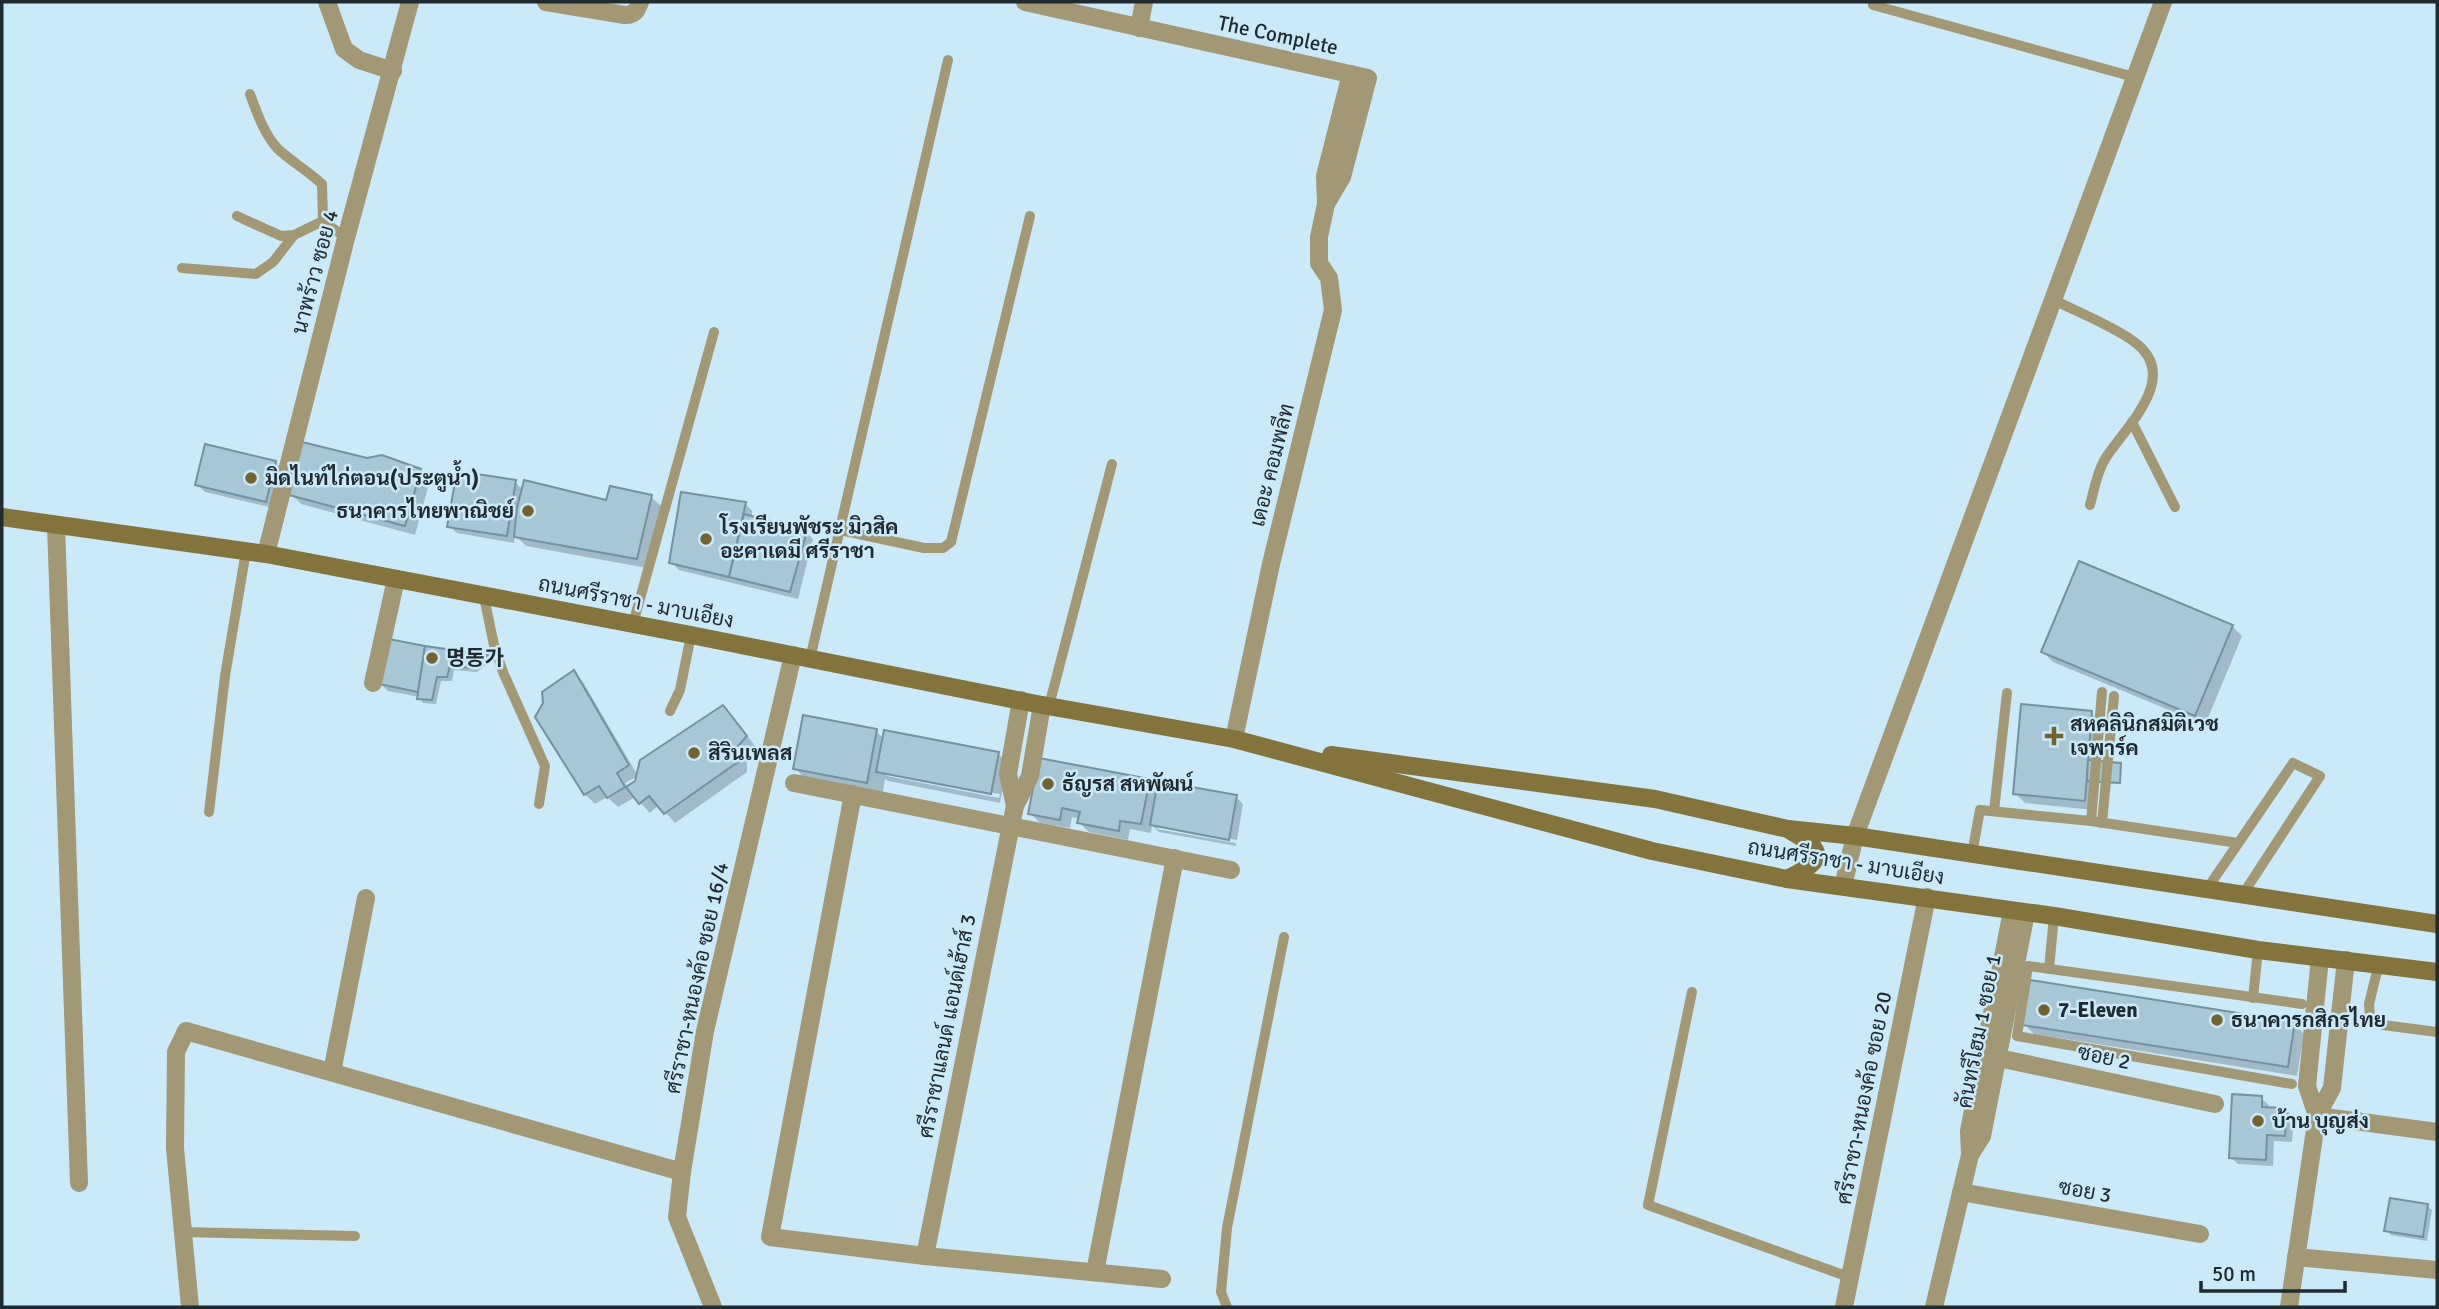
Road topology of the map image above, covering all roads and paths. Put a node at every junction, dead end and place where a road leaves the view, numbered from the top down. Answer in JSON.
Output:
{"nodes":[{"id":1,"x":327,"y":2,"type":"edge"},
{"id":2,"x":410,"y":2,"type":"edge"},
{"id":3,"x":546,"y":2,"type":"edge"},
{"id":4,"x":640,"y":2,"type":"edge"},
{"id":5,"x":1025,"y":2,"type":"edge"},
{"id":6,"x":1144,"y":2,"type":"edge"},
{"id":7,"x":1874,"y":2,"type":"edge"},
{"id":8,"x":2163,"y":2,"type":"edge"},
{"id":9,"x":1139,"y":28,"type":"junction"},
{"id":10,"x":948,"y":61,"type":"dead end"},
{"id":11,"x":393,"y":71,"type":"junction"},
{"id":12,"x":2134,"y":77,"type":"junction"},
{"id":13,"x":250,"y":94,"type":"dead end"},
{"id":14,"x":1326,"y":204,"type":"joint"},
{"id":15,"x":237,"y":216,"type":"dead end"},
{"id":16,"x":1030,"y":216,"type":"dead end"},
{"id":17,"x":323,"y":220,"type":"junction"},
{"id":18,"x":294,"y":235,"type":"junction"},
{"id":19,"x":346,"y":238,"type":"junction"},
{"id":20,"x":182,"y":268,"type":"dead end"},
{"id":21,"x":2052,"y":299,"type":"junction"},
{"id":22,"x":714,"y":332,"type":"dead end"},
{"id":23,"x":2132,"y":422,"type":"junction"},
{"id":24,"x":1112,"y":464,"type":"dead end"},
{"id":25,"x":2090,"y":505,"type":"dead end"},
{"id":26,"x":2175,"y":507,"type":"dead end"},
{"id":27,"x":2,"y":517,"type":"edge"},
{"id":28,"x":56,"y":525,"type":"junction"},
{"id":29,"x":840,"y":530,"type":"junction"},
{"id":30,"x":246,"y":551,"type":"junction"},
{"id":31,"x":266,"y":554,"type":"junction"},
{"id":32,"x":396,"y":579,"type":"junction"},
{"id":33,"x":484,"y":597,"type":"junction"},
{"id":34,"x":633,"y":624,"type":"junction"},
{"id":35,"x":691,"y":635,"type":"junction"},
{"id":36,"x":802,"y":657,"type":"junction"},
{"id":37,"x":373,"y":683,"type":"dead end"},
{"id":38,"x":2007,"y":692,"type":"dead end"},
{"id":39,"x":2102,"y":692,"type":"dead end"},
{"id":40,"x":2114,"y":696,"type":"dead end"},
{"id":41,"x":1021,"y":701,"type":"junction"},
{"id":42,"x":1046,"y":706,"type":"junction"},
{"id":43,"x":670,"y":711,"type":"dead end"},
{"id":44,"x":1234,"y":738,"type":"junction"},
{"id":45,"x":1259,"y":745,"type":"junction"},
{"id":46,"x":794,"y":783,"type":"dead end"},
{"id":47,"x":853,"y":794,"type":"junction"},
{"id":48,"x":539,"y":804,"type":"dead end"},
{"id":49,"x":1015,"y":806,"type":"junction"},
{"id":50,"x":1994,"y":811,"type":"junction"},
{"id":51,"x":209,"y":812,"type":"dead end"},
{"id":52,"x":2096,"y":822,"type":"junction"},
{"id":53,"x":1011,"y":825,"type":"junction"},
{"id":54,"x":1788,"y":829,"type":"junction"},
{"id":55,"x":1855,"y":836,"type":"junction"},
{"id":56,"x":2238,"y":843,"type":"junction"},
{"id":57,"x":1972,"y":853,"type":"junction"},
{"id":58,"x":1175,"y":858,"type":"junction"},
{"id":59,"x":1231,"y":870,"type":"dead end"},
{"id":60,"x":1787,"y":879,"type":"junction"},
{"id":61,"x":1843,"y":886,"type":"junction"},
{"id":62,"x":2207,"y":889,"type":"junction"},
{"id":63,"x":2243,"y":894,"type":"junction"},
{"id":64,"x":1927,"y":897,"type":"junction"},
{"id":65,"x":366,"y":898,"type":"dead end"},
{"id":66,"x":2019,"y":912,"type":"junction"},
{"id":67,"x":2054,"y":916,"type":"junction"},
{"id":68,"x":2437,"y":923,"type":"edge"},
{"id":69,"x":1283,"y":937,"type":"dead end"},
{"id":70,"x":2258,"y":950,"type":"junction"},
{"id":71,"x":2320,"y":958,"type":"junction"},
{"id":72,"x":2346,"y":960,"type":"junction"},
{"id":73,"x":2379,"y":963,"type":"junction"},
{"id":74,"x":2049,"y":969,"type":"junction"},
{"id":75,"x":2437,"y":972,"type":"edge"},
{"id":76,"x":1692,"y":992,"type":"dead end"},
{"id":77,"x":2253,"y":998,"type":"junction"},
{"id":78,"x":2302,"y":1004,"type":"dead end"},
{"id":79,"x":2437,"y":1032,"type":"edge"},
{"id":80,"x":1991,"y":1057,"type":"junction"},
{"id":81,"x":332,"y":1072,"type":"junction"},
{"id":82,"x":2292,"y":1084,"type":"dead end"},
{"id":83,"x":2214,"y":1104,"type":"dead end"},
{"id":84,"x":2317,"y":1116,"type":"junction"},
{"id":85,"x":2437,"y":1132,"type":"edge"},
{"id":86,"x":682,"y":1172,"type":"junction"},
{"id":87,"x":79,"y":1183,"type":"dead end"},
{"id":88,"x":1961,"y":1192,"type":"junction"},
{"id":89,"x":183,"y":1232,"type":"junction"},
{"id":90,"x":2200,"y":1234,"type":"dead end"},
{"id":91,"x":355,"y":1236,"type":"dead end"},
{"id":92,"x":925,"y":1256,"type":"junction"},
{"id":93,"x":2296,"y":1257,"type":"junction"},
{"id":94,"x":2437,"y":1270,"type":"edge"},
{"id":95,"x":1095,"y":1272,"type":"junction"},
{"id":96,"x":1849,"y":1277,"type":"junction"},
{"id":97,"x":1161,"y":1279,"type":"dead end"},
{"id":98,"x":190,"y":1307,"type":"edge"},
{"id":99,"x":713,"y":1307,"type":"edge"},
{"id":100,"x":1227,"y":1307,"type":"edge"},
{"id":101,"x":1844,"y":1307,"type":"edge"},
{"id":102,"x":1934,"y":1307,"type":"edge"},
{"id":103,"x":2289,"y":1307,"type":"edge"}],
"edges":[{"from":1,"to":11,"type":"street"},
{"from":2,"to":11,"type":"street","name":"นาพร้าว ซอย 4"},
{"from":3,"to":4,"type":"street"},
{"from":5,"to":9,"type":"street","name":"The Complete"},
{"from":6,"to":9,"type":"street"},
{"from":7,"to":12,"type":"lane"},
{"from":8,"to":12,"type":"street"},
{"from":9,"to":14,"type":"street","name":"The Complete"},
{"from":10,"to":29,"type":"lane"},
{"from":11,"to":19,"type":"street","name":"นาพร้าว ซอย 4"},
{"from":12,"to":21,"type":"street"},
{"from":13,"to":17,"type":"lane"},
{"from":14,"to":44,"type":"street","name":"เดอะ คอมพลีท"},
{"from":15,"to":18,"type":"lane"},
{"from":16,"to":29,"type":"lane"},
{"from":17,"to":18,"type":"lane"},
{"from":17,"to":19,"type":"lane"},
{"from":18,"to":20,"type":"lane"},
{"from":19,"to":31,"type":"street","name":"นาพร้าว ซอย 4"},
{"from":21,"to":23,"type":"lane"},
{"from":21,"to":55,"type":"street"},
{"from":22,"to":34,"type":"lane"},
{"from":23,"to":25,"type":"lane"},
{"from":23,"to":26,"type":"lane"},
{"from":24,"to":42,"type":"lane"},
{"from":27,"to":28,"type":"main road","name":"ถนนศรีราชา - มาบเอียง"},
{"from":28,"to":30,"type":"main road","name":"ถนนศรีราชา - มาบเอียง"},
{"from":28,"to":87,"type":"street"},
{"from":29,"to":36,"type":"lane"},
{"from":30,"to":31,"type":"main road","name":"ถนนศรีราชา - มาบเอียง"},
{"from":30,"to":51,"type":"lane"},
{"from":31,"to":32,"type":"main road","name":"ถนนศรีราชา - มาบเอียง"},
{"from":32,"to":33,"type":"main road","name":"ถนนศรีราชา - มาบเอียง"},
{"from":32,"to":37,"type":"street"},
{"from":33,"to":34,"type":"main road","name":"ถนนศรีราชา - มาบเอียง"},
{"from":33,"to":48,"type":"lane"},
{"from":34,"to":35,"type":"main road","name":"ถนนศรีราชา - มาบเอียง"},
{"from":35,"to":36,"type":"main road","name":"ถนนศรีราชา - มาบเอียง"},
{"from":35,"to":43,"type":"lane"},
{"from":36,"to":41,"type":"main road","name":"ถนนศรีราชา - มาบเอียง"},
{"from":36,"to":86,"type":"street","name":"ศรีราชา-หนองค้อ ซอย 16/4"},
{"from":38,"to":50,"type":"lane"},
{"from":39,"to":52,"type":"lane"},
{"from":40,"to":52,"type":"lane"},
{"from":41,"to":42,"type":"main road","name":"ถนนศรีราชา - มาบเอียง"},
{"from":41,"to":49,"type":"street","name":"ศรีราชาแลนด์ แอนด์เฮ้าส์ 3"},
{"from":42,"to":44,"type":"main road","name":"ถนนศรีราชา - มาบเอียง"},
{"from":42,"to":49,"type":"street","name":"ศรีราชาแลนด์ แอนด์เฮ้าส์ 3"},
{"from":44,"to":45,"type":"main road","name":"ถนนศรีราชา - มาบเอียง"},
{"from":45,"to":54,"type":"main road","name":"ถนนศรีราชา - มาบเอียง"},
{"from":45,"to":60,"type":"main road","name":"ถนนศรีราชา - มาบเอียง"},
{"from":46,"to":47,"type":"street"},
{"from":47,"to":53,"type":"street"},
{"from":47,"to":92,"type":"street"},
{"from":49,"to":53,"type":"street","name":"ศรีราชาแลนด์ แอนด์เฮ้าส์ 3"},
{"from":50,"to":52,"type":"lane"},
{"from":50,"to":57,"type":"lane"},
{"from":52,"to":56,"type":"lane"},
{"from":53,"to":58,"type":"street"},
{"from":53,"to":92,"type":"street","name":"ศรีราชาแลนด์ แอนด์เฮ้าส์ 3"},
{"from":54,"to":55,"type":"main road","name":"ถนนศรีราชา - มาบเอียง"},
{"from":54,"to":60,"type":"main road"},
{"from":55,"to":57,"type":"main road","name":"ถนนศรีราชา - มาบเอียง"},
{"from":55,"to":61,"type":"street"},
{"from":56,"to":62,"type":"lane"},
{"from":56,"to":63,"type":"lane"},
{"from":57,"to":62,"type":"main road","name":"ถนนศรีราชา - มาบเอียง"},
{"from":58,"to":59,"type":"street"},
{"from":58,"to":95,"type":"street"},
{"from":60,"to":61,"type":"main road","name":"ถนนศรีราชา - มาบเอียง"},
{"from":61,"to":64,"type":"main road","name":"ถนนศรีราชา - มาบเอียง"},
{"from":62,"to":63,"type":"main road","name":"ถนนศรีราชา - มาบเอียง"},
{"from":63,"to":68,"type":"main road","name":"ถนนศรีราชา - มาบเอียง"},
{"from":64,"to":66,"type":"main road","name":"ถนนศรีราชา - มาบเอียง"},
{"from":64,"to":96,"type":"street","name":"ศรีราชา-หนองค้อ ซอย 20"},
{"from":65,"to":81,"type":"street"},
{"from":66,"to":67,"type":"main road","name":"ถนนศรีราชา - มาบเอียง"},
{"from":66,"to":80,"type":"street","name":"คันทรีโฮม 1 ซอย 1"},
{"from":67,"to":70,"type":"main road","name":"ถนนศรีราชา - มาบเอียง"},
{"from":67,"to":74,"type":"lane"},
{"from":69,"to":100,"type":"lane"},
{"from":70,"to":71,"type":"main road","name":"ถนนศรีราชา - มาบเอียง"},
{"from":70,"to":77,"type":"lane"},
{"from":71,"to":72,"type":"main road","name":"ถนนศรีราชา - มาบเอียง"},
{"from":71,"to":84,"type":"street"},
{"from":72,"to":73,"type":"main road","name":"ถนนศรีราชา - มาบเอียง"},
{"from":72,"to":84,"type":"street"},
{"from":73,"to":75,"type":"main road","name":"ถนนศรีราชา - มาบเอียง"},
{"from":73,"to":79,"type":"lane"},
{"from":74,"to":77,"type":"lane"},
{"from":74,"to":82,"type":"lane"},
{"from":76,"to":96,"type":"lane"},
{"from":77,"to":78,"type":"lane"},
{"from":80,"to":83,"type":"street","name":"ซอย 2"},
{"from":80,"to":88,"type":"street","name":"คันทรีโฮม 1 ซอย 1"},
{"from":81,"to":86,"type":"street"},
{"from":81,"to":89,"type":"street"},
{"from":84,"to":85,"type":"street"},
{"from":84,"to":93,"type":"street"},
{"from":86,"to":99,"type":"street","name":"ศรีราชา-หนองค้อ ซอย 16/4"},
{"from":88,"to":90,"type":"street","name":"ซอย 3"},
{"from":88,"to":102,"type":"street","name":"คันทรีโฮม 1 ซอย 1"},
{"from":89,"to":91,"type":"lane"},
{"from":89,"to":98,"type":"street"},
{"from":92,"to":95,"type":"street"},
{"from":93,"to":94,"type":"street"},
{"from":93,"to":103,"type":"street"},
{"from":95,"to":97,"type":"street"},
{"from":96,"to":101,"type":"street","name":"ศรีราชา-หนองค้อ ซอย 20"}]}
